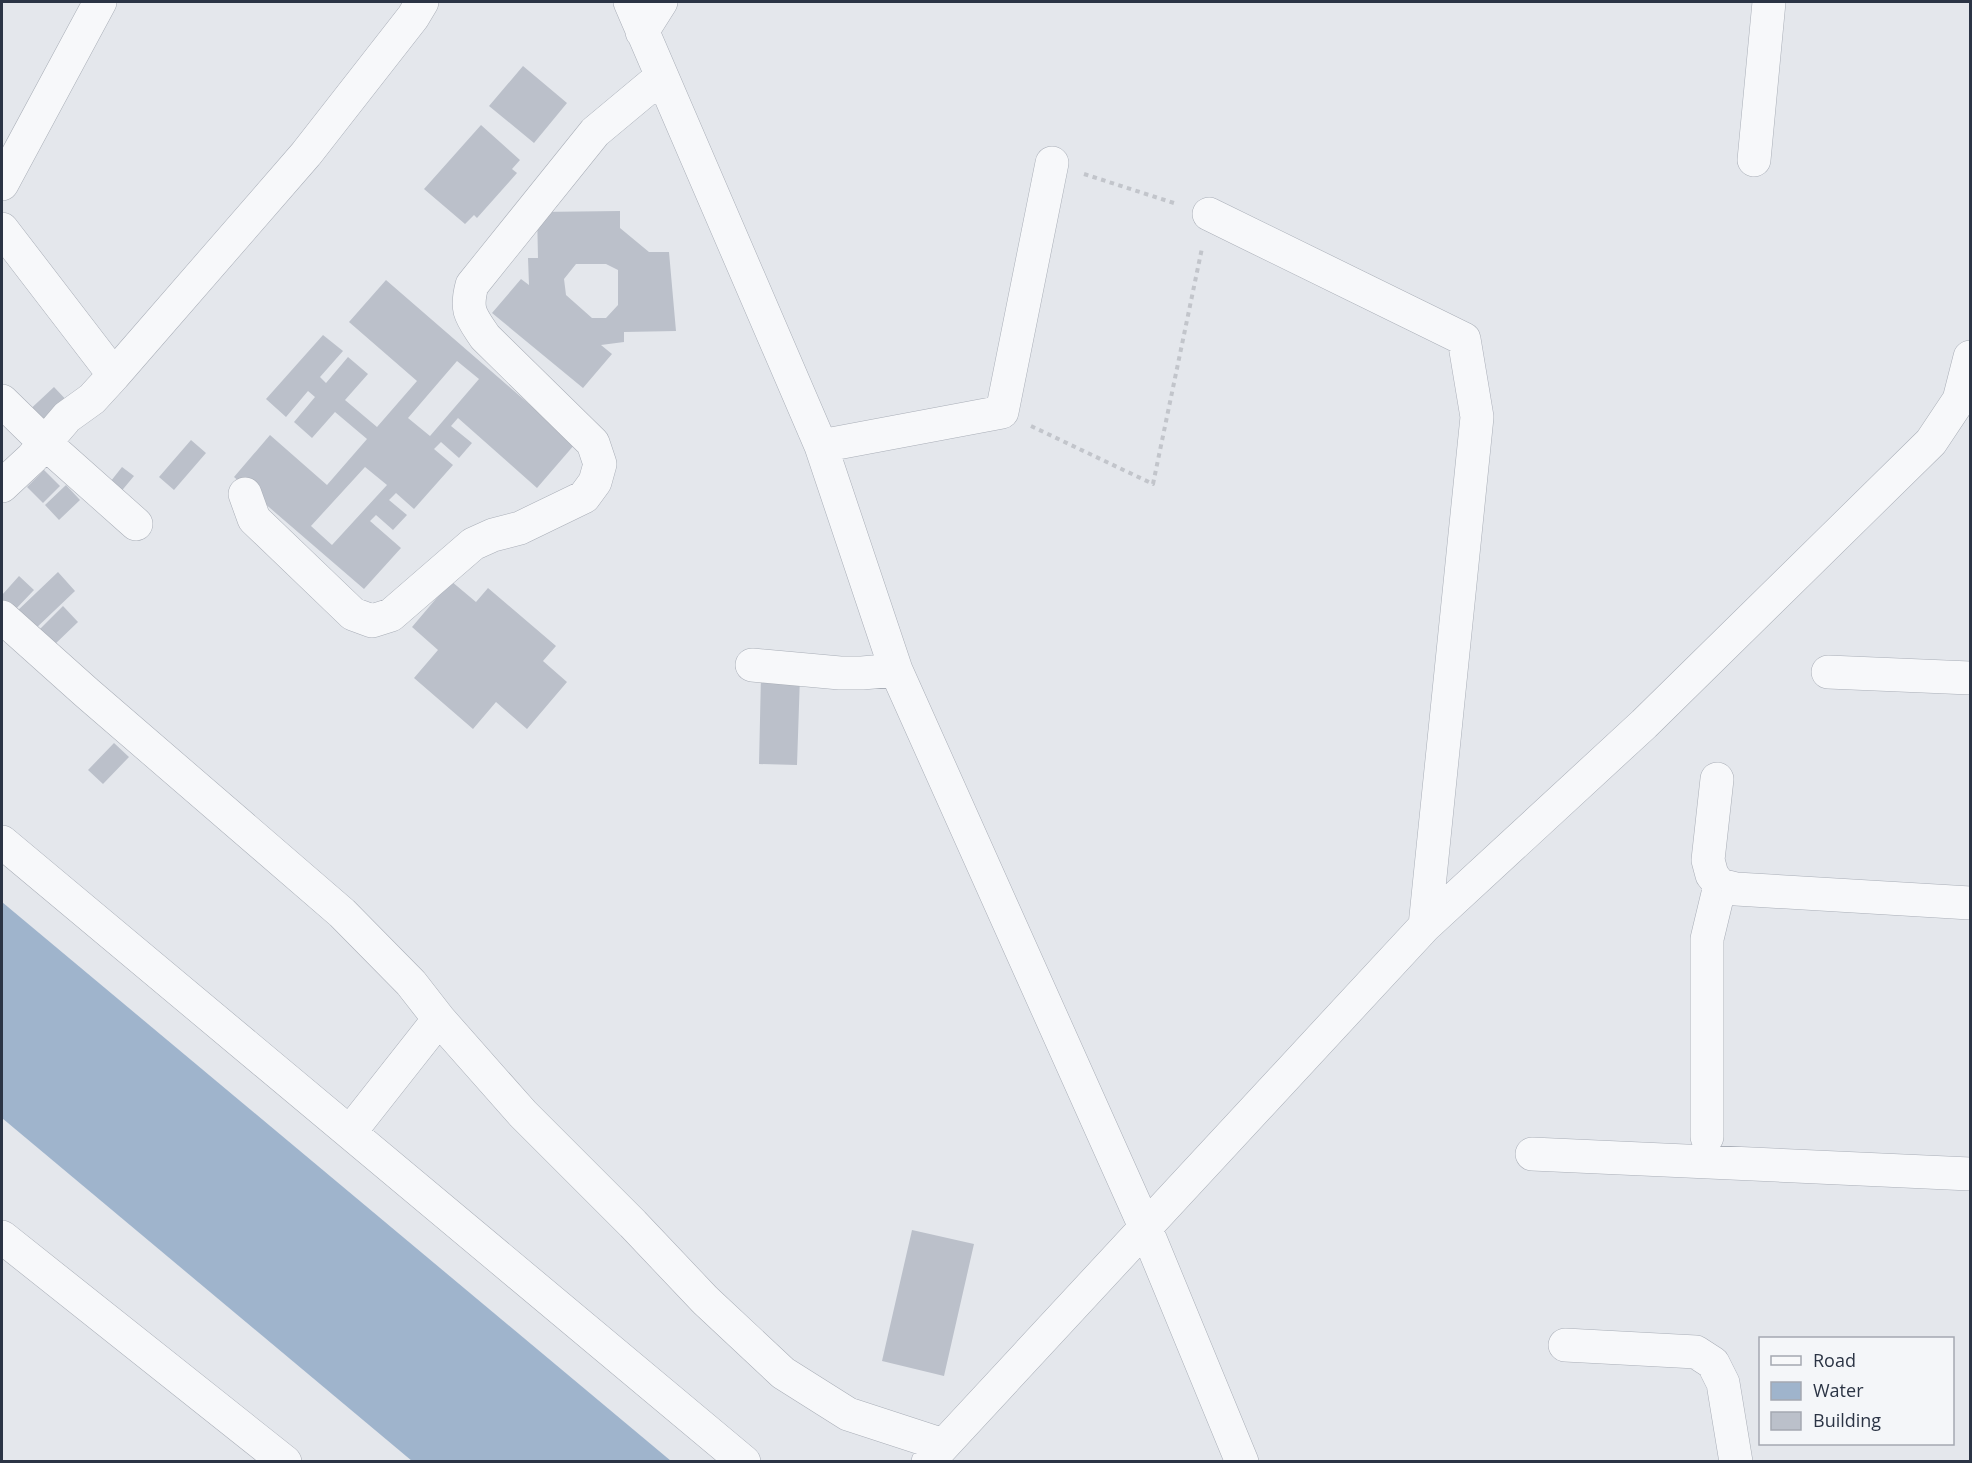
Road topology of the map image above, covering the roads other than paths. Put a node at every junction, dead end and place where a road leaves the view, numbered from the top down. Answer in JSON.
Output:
{"nodes":[{"id":1,"x":100,"y":2,"type":"edge"},
{"id":2,"x":422,"y":2,"type":"edge"},
{"id":3,"x":630,"y":2,"type":"edge"},
{"id":4,"x":661,"y":2,"type":"edge"},
{"id":5,"x":1769,"y":2,"type":"edge"},
{"id":6,"x":642,"y":32,"type":"junction"},
{"id":7,"x":661,"y":77,"type":"junction"},
{"id":8,"x":1754,"y":160,"type":"dead end"},
{"id":9,"x":1052,"y":163,"type":"road end"},
{"id":10,"x":2,"y":184,"type":"edge"},
{"id":11,"x":1209,"y":214,"type":"road end"},
{"id":12,"x":2,"y":229,"type":"edge"},
{"id":13,"x":1971,"y":357,"type":"edge"},
{"id":14,"x":114,"y":375,"type":"junction"},
{"id":15,"x":2,"y":401,"type":"edge"},
{"id":16,"x":45,"y":443,"type":"junction"},
{"id":17,"x":821,"y":446,"type":"junction"},
{"id":18,"x":2,"y":486,"type":"edge"},
{"id":19,"x":245,"y":494,"type":"dead end"},
{"id":20,"x":136,"y":524,"type":"dead end"},
{"id":21,"x":2,"y":617,"type":"edge"},
{"id":22,"x":752,"y":664,"type":"dead end"},
{"id":23,"x":896,"y":670,"type":"junction"},
{"id":24,"x":1828,"y":672,"type":"dead end"},
{"id":25,"x":1971,"y":678,"type":"edge"},
{"id":26,"x":1717,"y":779,"type":"dead end"},
{"id":27,"x":2,"y":842,"type":"edge"},
{"id":28,"x":1720,"y":885,"type":"junction"},
{"id":29,"x":1971,"y":903,"type":"edge"},
{"id":30,"x":1425,"y":926,"type":"junction"},
{"id":31,"x":439,"y":1019,"type":"junction"},
{"id":32,"x":350,"y":1132,"type":"junction"},
{"id":33,"x":1707,"y":1137,"type":"dead end"},
{"id":34,"x":1532,"y":1154,"type":"dead end"},
{"id":35,"x":1971,"y":1174,"type":"edge"},
{"id":36,"x":1146,"y":1229,"type":"junction"},
{"id":37,"x":2,"y":1237,"type":"edge"},
{"id":38,"x":1565,"y":1345,"type":"dead end"},
{"id":39,"x":935,"y":1453,"type":"edge"},
{"id":40,"x":285,"y":1461,"type":"edge"},
{"id":41,"x":744,"y":1461,"type":"edge"},
{"id":42,"x":1242,"y":1461,"type":"edge"},
{"id":43,"x":1736,"y":1461,"type":"edge"}],
"edges":[{"from":1,"to":10,"type":"street"},
{"from":2,"to":14,"type":"street"},
{"from":3,"to":6,"type":"street"},
{"from":4,"to":6,"type":"street"},
{"from":5,"to":8,"type":"street"},
{"from":6,"to":7,"type":"street"},
{"from":7,"to":17,"type":"street"},
{"from":7,"to":19,"type":"street"},
{"from":9,"to":17,"type":"street"},
{"from":11,"to":30,"type":"street"},
{"from":12,"to":14,"type":"street"},
{"from":13,"to":30,"type":"street"},
{"from":14,"to":16,"type":"street"},
{"from":15,"to":16,"type":"street"},
{"from":16,"to":18,"type":"street"},
{"from":16,"to":20,"type":"street"},
{"from":17,"to":23,"type":"street"},
{"from":21,"to":31,"type":"street"},
{"from":22,"to":23,"type":"street"},
{"from":23,"to":36,"type":"street"},
{"from":24,"to":25,"type":"street"},
{"from":26,"to":28,"type":"street"},
{"from":27,"to":32,"type":"street"},
{"from":28,"to":29,"type":"street"},
{"from":28,"to":33,"type":"street"},
{"from":30,"to":36,"type":"street"},
{"from":31,"to":32,"type":"street"},
{"from":31,"to":39,"type":"street"},
{"from":32,"to":41,"type":"street"},
{"from":34,"to":35,"type":"street"},
{"from":36,"to":39,"type":"street"},
{"from":36,"to":42,"type":"street"},
{"from":37,"to":40,"type":"street"},
{"from":38,"to":43,"type":"street"}]}
